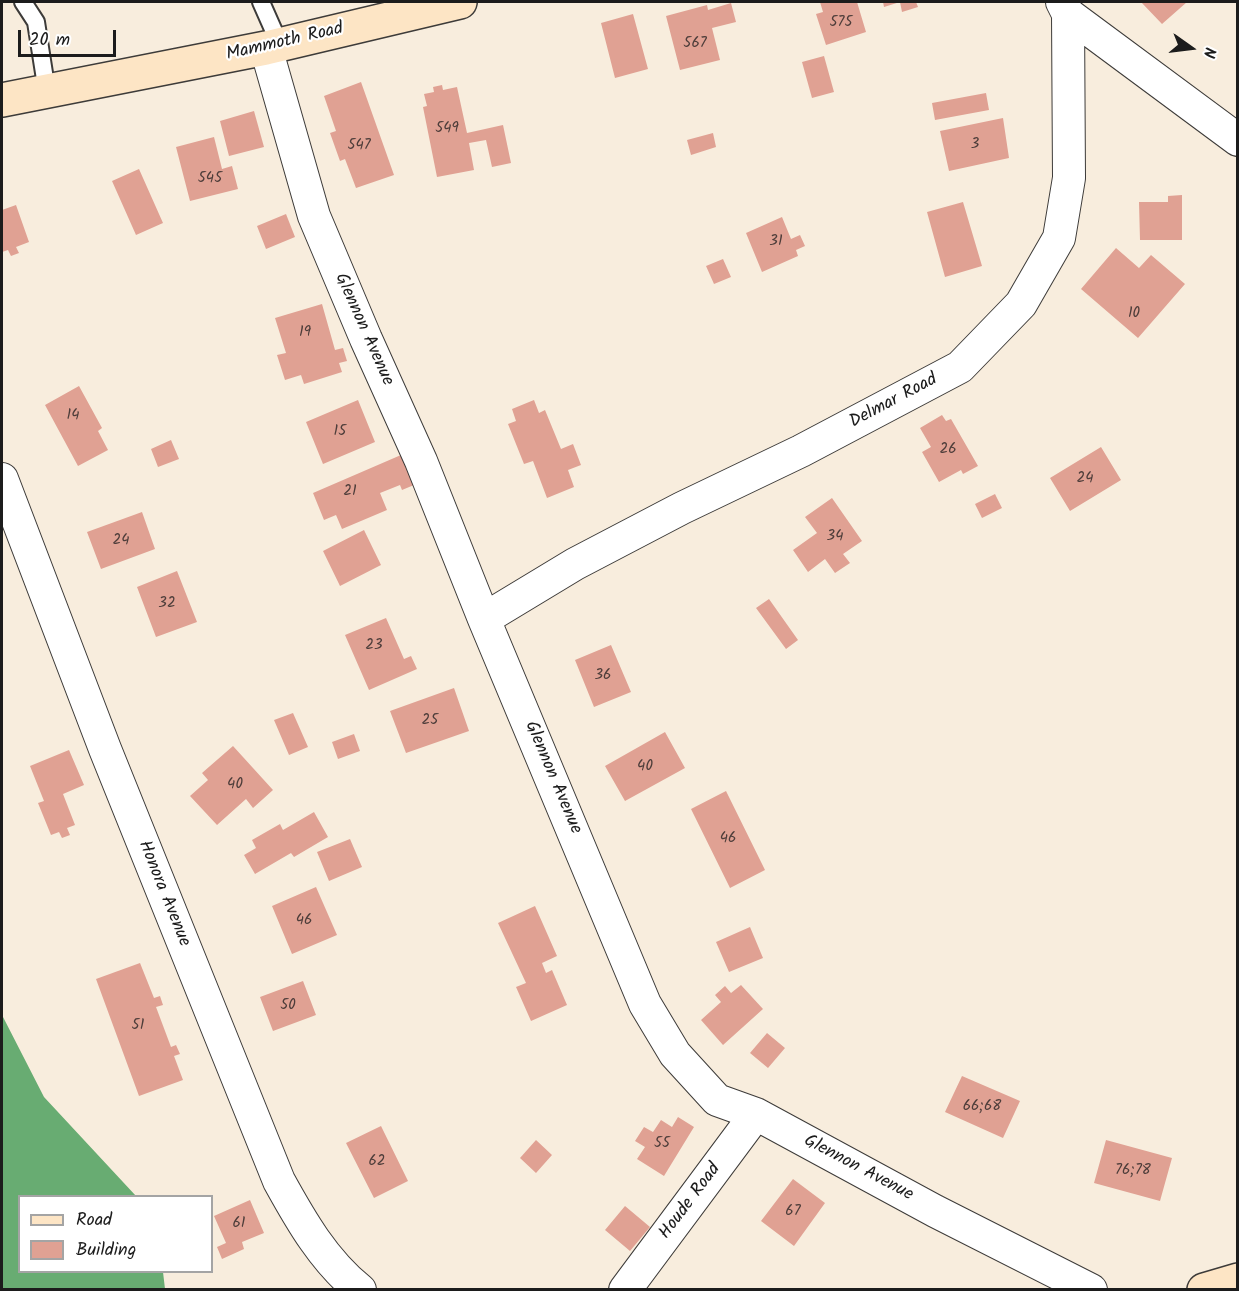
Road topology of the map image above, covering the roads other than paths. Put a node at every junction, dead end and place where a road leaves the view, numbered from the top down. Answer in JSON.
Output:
{"nodes":[{"id":1,"x":23,"y":2,"type":"edge"},
{"id":2,"x":261,"y":2,"type":"edge"},
{"id":3,"x":460,"y":2,"type":"edge"},
{"id":4,"x":1065,"y":8,"type":"edge"},
{"id":5,"x":273,"y":47,"type":"junction"},
{"id":6,"x":46,"y":92,"type":"junction"},
{"id":7,"x":2,"y":100,"type":"edge"},
{"id":8,"x":1238,"y":140,"type":"edge"},
{"id":9,"x":2,"y":479,"type":"edge"},
{"id":10,"x":484,"y":620,"type":"junction"},
{"id":11,"x":756,"y":1114,"type":"junction"},
{"id":12,"x":1238,"y":1280,"type":"edge"},
{"id":13,"x":360,"y":1290,"type":"edge"},
{"id":14,"x":625,"y":1290,"type":"edge"},
{"id":15,"x":1091,"y":1290,"type":"edge"},
{"id":16,"x":1204,"y":1290,"type":"edge"}],
"edges":[{"from":1,"to":6,"type":"lane"},
{"from":2,"to":5,"type":"lane"},
{"from":3,"to":5,"type":"main road","name":"Mammoth Road"},
{"from":4,"to":8,"type":"street"},
{"from":4,"to":10,"type":"street","name":"Delmar Road"},
{"from":5,"to":6,"type":"main road","name":"Mammoth Road"},
{"from":5,"to":10,"type":"street","name":"Glennon Avenue"},
{"from":6,"to":7,"type":"main road","name":"Mammoth Road"},
{"from":9,"to":13,"type":"street","name":"Honora Avenue"},
{"from":10,"to":11,"type":"street","name":"Glennon Avenue"},
{"from":11,"to":14,"type":"street","name":"Houde Road"},
{"from":11,"to":15,"type":"street","name":"Glennon Avenue"},
{"from":12,"to":16,"type":"main road"}]}
